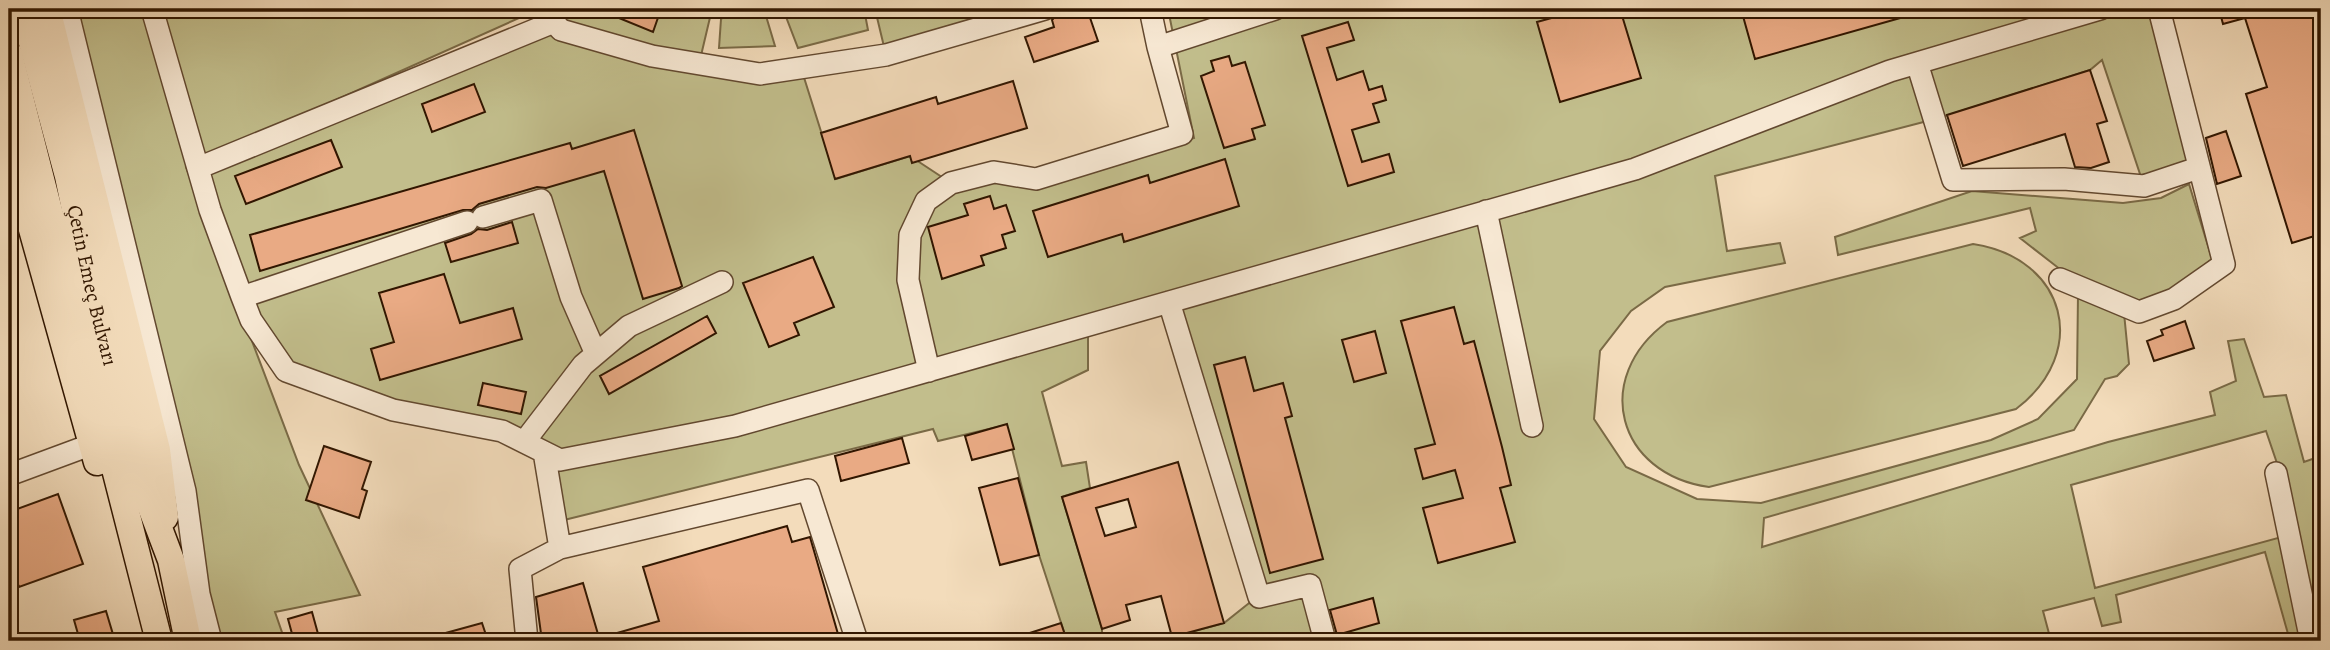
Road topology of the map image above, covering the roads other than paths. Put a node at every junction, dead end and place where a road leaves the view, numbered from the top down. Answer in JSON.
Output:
{"nodes":[{"id":1,"x":23,"y":9,"type":"edge"},
{"id":2,"x":47,"y":9,"type":"edge"},
{"id":3,"x":67,"y":9,"type":"edge"},
{"id":4,"x":152,"y":9,"type":"edge"},
{"id":5,"x":1045,"y":9,"type":"edge"},
{"id":6,"x":1150,"y":9,"type":"edge"},
{"id":7,"x":1275,"y":9,"type":"edge"},
{"id":8,"x":2100,"y":9,"type":"edge"},
{"id":9,"x":2159,"y":9,"type":"edge"},
{"id":10,"x":548,"y":15,"type":"edge"},
{"id":11,"x":1158,"y":47,"type":"junction"},
{"id":12,"x":9,"y":54,"type":"edge"},
{"id":13,"x":1916,"y":63,"type":"junction"},
{"id":14,"x":9,"y":147,"type":"edge"},
{"id":15,"x":2199,"y":168,"type":"junction"},
{"id":16,"x":198,"y":169,"type":"junction"},
{"id":17,"x":1486,"y":211,"type":"junction"},
{"id":18,"x":20,"y":237,"type":"edge"},
{"id":19,"x":2060,"y":279,"type":"dead end"},
{"id":20,"x":722,"y":282,"type":"dead end"},
{"id":21,"x":243,"y":297,"type":"junction"},
{"id":22,"x":1169,"y":302,"type":"junction"},
{"id":23,"x":596,"y":354,"type":"junction"},
{"id":24,"x":929,"y":371,"type":"junction"},
{"id":25,"x":1532,"y":426,"type":"dead end"},
{"id":26,"x":524,"y":442,"type":"junction"},
{"id":27,"x":90,"y":445,"type":"junction"},
{"id":28,"x":544,"y":452,"type":"junction"},
{"id":29,"x":2276,"y":474,"type":"dead end"},
{"id":30,"x":9,"y":475,"type":"edge"},
{"id":31,"x":560,"y":548,"type":"junction"},
{"id":32,"x":171,"y":560,"type":"junction"},
{"id":33,"x":142,"y":569,"type":"junction"},
{"id":34,"x":159,"y":641,"type":"edge"},
{"id":35,"x":188,"y":641,"type":"edge"},
{"id":36,"x":211,"y":641,"type":"edge"},
{"id":37,"x":527,"y":641,"type":"edge"},
{"id":38,"x":857,"y":641,"type":"edge"},
{"id":39,"x":1325,"y":641,"type":"edge"},
{"id":40,"x":2311,"y":641,"type":"edge"}],
"edges":[{"from":1,"to":32,"type":"main road","name":"Çetin Emeç Bulvarı"},
{"from":2,"to":32,"type":"main road","name":"Çetin Emeç Bulvarı"},
{"from":3,"to":36,"type":"street"},
{"from":4,"to":16,"type":"street"},
{"from":5,"to":10,"type":"street"},
{"from":6,"to":11,"type":"street"},
{"from":7,"to":11,"type":"street"},
{"from":8,"to":13,"type":"street"},
{"from":9,"to":15,"type":"street"},
{"from":10,"to":16,"type":"street"},
{"from":11,"to":24,"type":"street"},
{"from":12,"to":33,"type":"main road","name":"Çetin Emeç Bulvarı"},
{"from":13,"to":15,"type":"street"},
{"from":13,"to":17,"type":"street"},
{"from":14,"to":18,"type":"main road","name":"Çetin Emeç Bulvarı"},
{"from":15,"to":19,"type":"street"},
{"from":16,"to":21,"type":"street"},
{"from":17,"to":22,"type":"street"},
{"from":17,"to":25,"type":"street"},
{"from":18,"to":27,"type":"main road","name":"Çetin Emeç Bulvarı"},
{"from":20,"to":23,"type":"street"},
{"from":21,"to":23,"type":"street"},
{"from":21,"to":26,"type":"street"},
{"from":22,"to":24,"type":"street"},
{"from":22,"to":39,"type":"street"},
{"from":23,"to":26,"type":"street"},
{"from":24,"to":28,"type":"street"},
{"from":26,"to":28,"type":"street"},
{"from":27,"to":30,"type":"street"},
{"from":27,"to":33,"type":"main road","name":"Çetin Emeç Bulvarı"},
{"from":28,"to":31,"type":"street"},
{"from":29,"to":40,"type":"street"},
{"from":31,"to":37,"type":"street"},
{"from":31,"to":38,"type":"street"},
{"from":32,"to":35,"type":"main road","name":"Çetin Emeç Bulvarı"},
{"from":33,"to":34,"type":"main road","name":"Çetin Emeç Bulvarı"}]}
